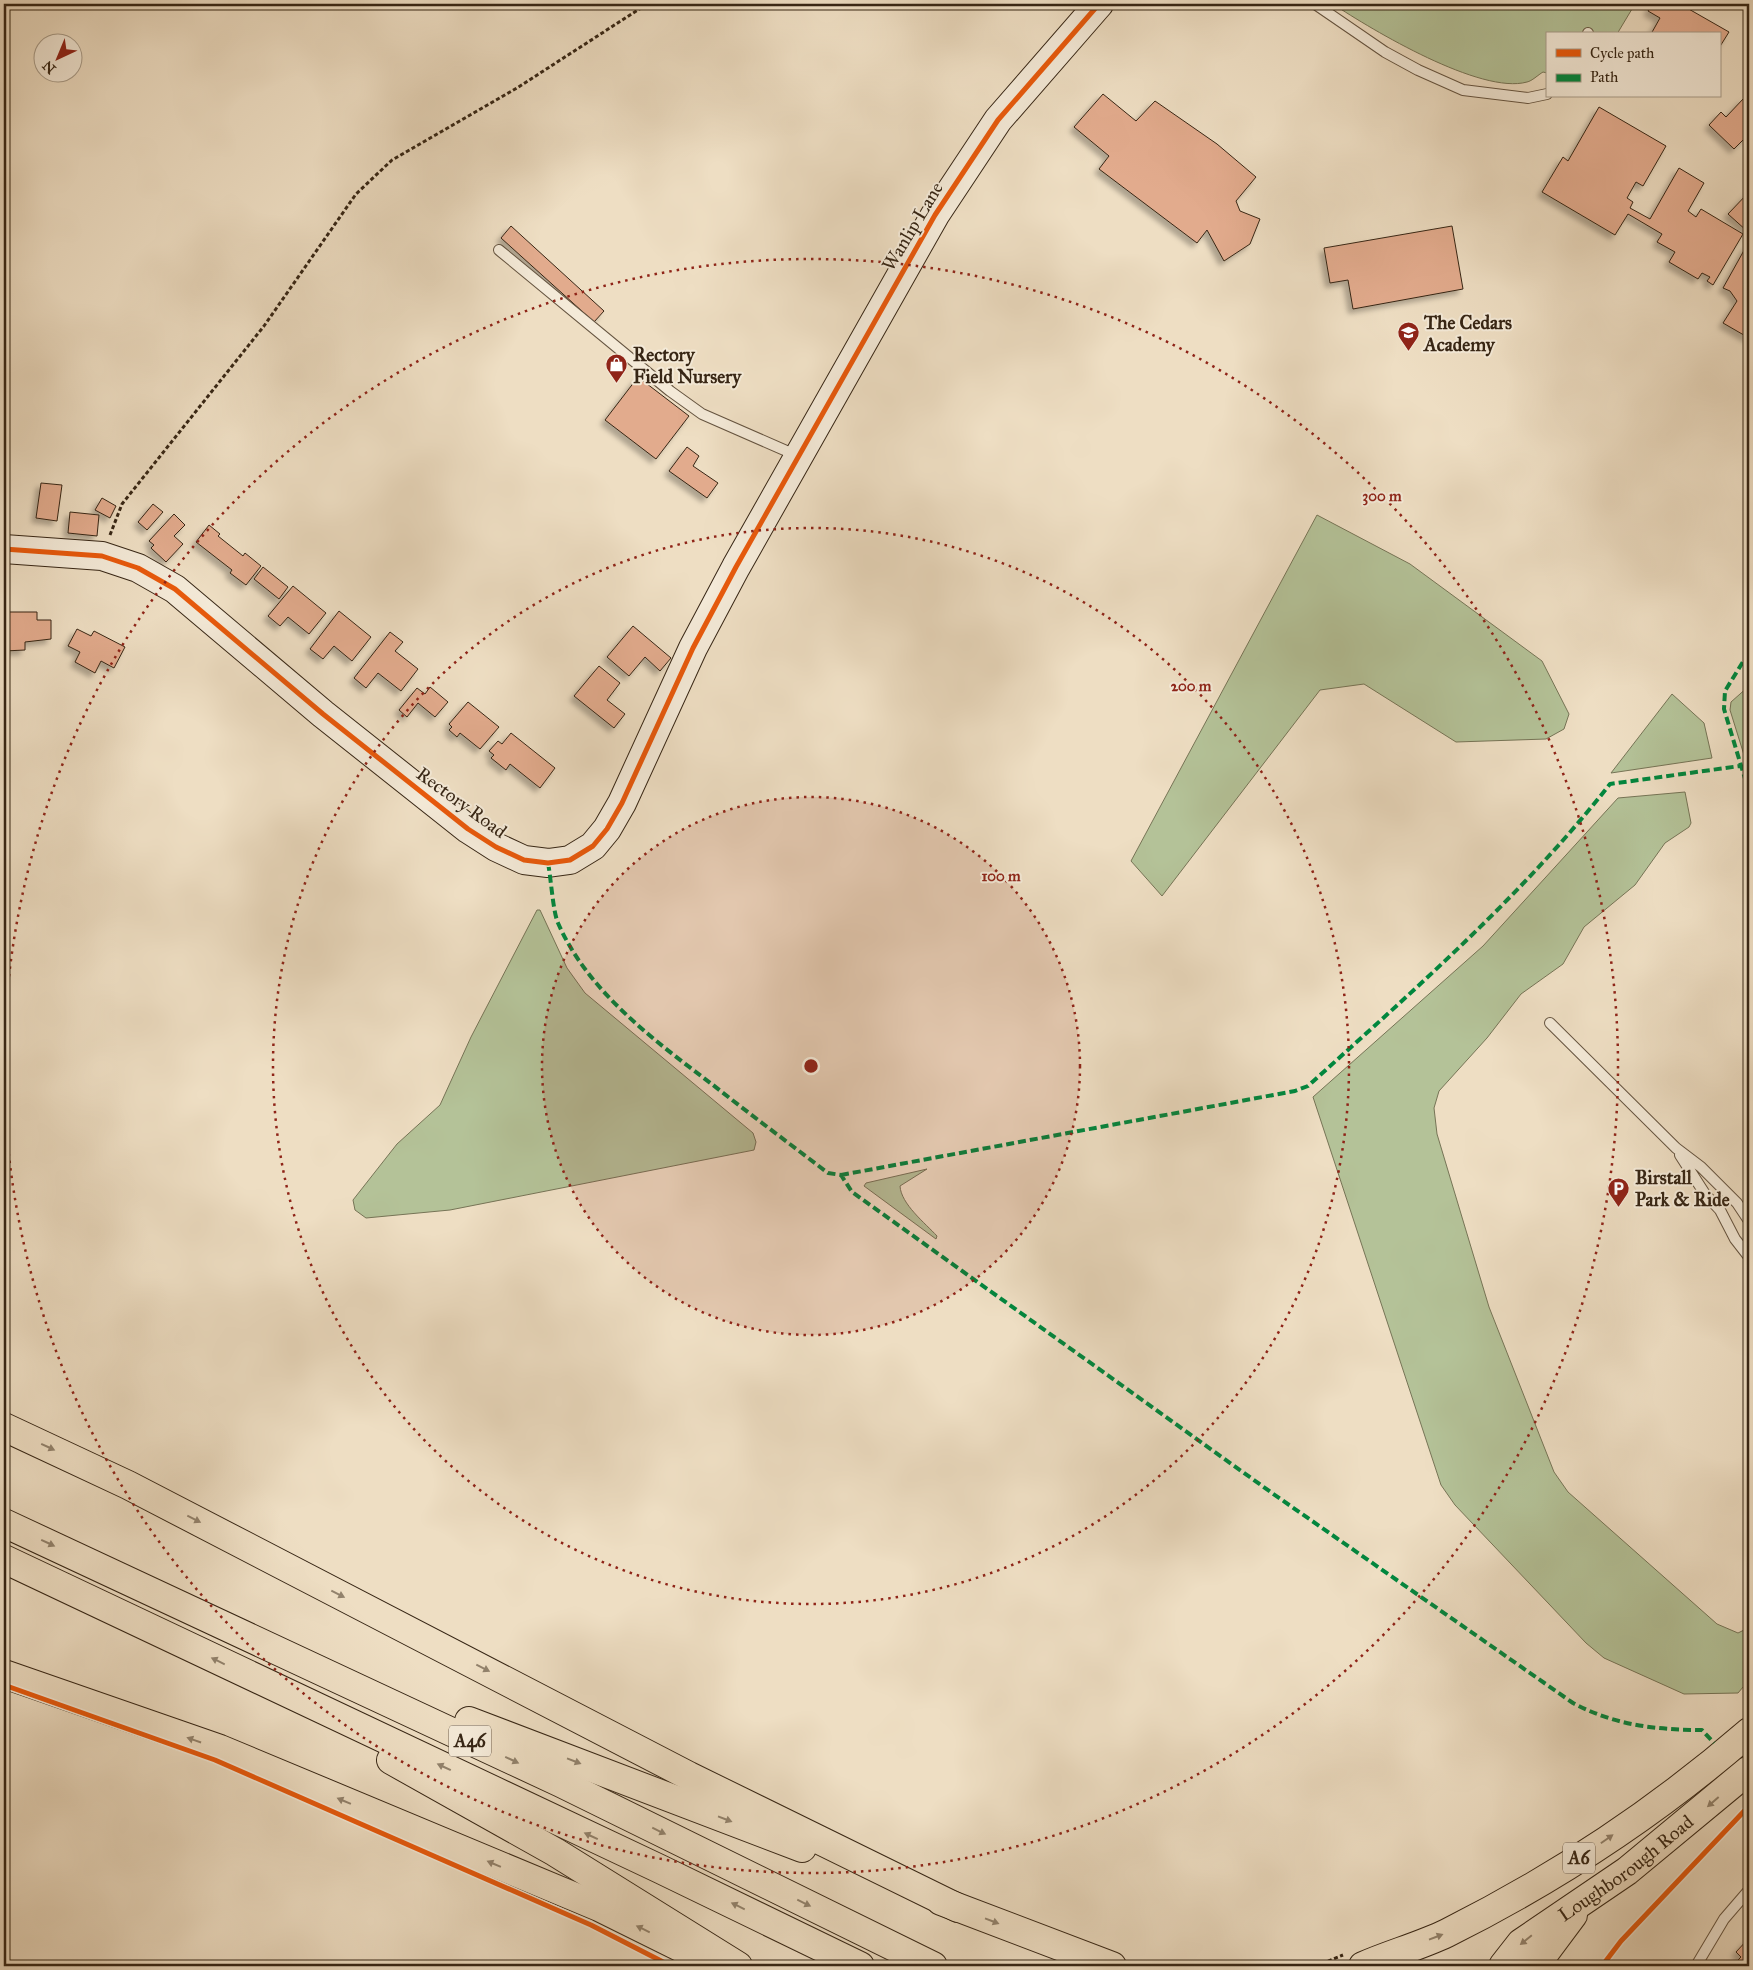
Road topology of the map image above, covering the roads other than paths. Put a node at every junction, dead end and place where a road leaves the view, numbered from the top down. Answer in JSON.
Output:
{"nodes":[{"id":1,"x":1099,"y":4,"type":"edge"},
{"id":2,"x":1314,"y":4,"type":"edge"},
{"id":3,"x":1546,"y":94,"type":"edge"},
{"id":4,"x":499,"y":250,"type":"dead end"},
{"id":5,"x":798,"y":456,"type":"junction"},
{"id":6,"x":782,"y":484,"type":"joint"},
{"id":7,"x":4,"y":549,"type":"edge"},
{"id":8,"x":1550,"y":1023,"type":"dead end"},
{"id":9,"x":1676,"y":1148,"type":"junction"},
{"id":10,"x":1749,"y":1221,"type":"edge"},
{"id":11,"x":1749,"y":1257,"type":"edge"},
{"id":12,"x":4,"y":1427,"type":"edge"},
{"id":13,"x":4,"y":1523,"type":"edge"},
{"id":14,"x":4,"y":1559,"type":"edge"},
{"id":15,"x":187,"y":1608,"type":"junction"},
{"id":16,"x":4,"y":1674,"type":"edge"},
{"id":17,"x":245,"y":1675,"type":"junction"},
{"id":18,"x":1749,"y":1732,"type":"edge"},
{"id":19,"x":1749,"y":1770,"type":"edge"},
{"id":20,"x":1749,"y":1890,"type":"edge"},
{"id":21,"x":1581,"y":1904,"type":"junction"},
{"id":22,"x":958,"y":1908,"type":"junction"},
{"id":23,"x":1356,"y":1960,"type":"edge"},
{"id":24,"x":718,"y":1966,"type":"edge"},
{"id":25,"x":738,"y":1966,"type":"edge"},
{"id":26,"x":860,"y":1966,"type":"edge"},
{"id":27,"x":933,"y":1966,"type":"edge"},
{"id":28,"x":1112,"y":1966,"type":"edge"},
{"id":29,"x":1503,"y":1966,"type":"edge"},
{"id":30,"x":1535,"y":1966,"type":"edge"},
{"id":31,"x":1696,"y":1966,"type":"edge"}],
"edges":[{"from":1,"to":5,"type":"street","name":"Wanlip Lane"},
{"from":2,"to":3,"type":"lane"},
{"from":4,"to":5,"type":"lane"},
{"from":5,"to":6,"type":"street","name":"Wanlip Lane"},
{"from":6,"to":7,"type":"street","name":"Rectory Road"},
{"from":8,"to":9,"type":"lane"},
{"from":9,"to":10,"type":"lane"},
{"from":9,"to":11,"type":"lane"},
{"from":12,"to":22,"type":"highway","one_way":true},
{"from":13,"to":15,"type":"highway","number":"A46","one_way":true},
{"from":17,"to":14,"type":"highway","number":"A46","one_way":true},
{"from":15,"to":22,"type":"highway","one_way":true},
{"from":15,"to":27,"type":"highway","number":"A46","one_way":true},
{"from":24,"to":16,"type":"highway","one_way":true},
{"from":17,"to":25,"type":"highway"},
{"from":26,"to":17,"type":"highway","number":"A46","one_way":true},
{"from":23,"to":18,"type":"highway","name":"Loughborough Road","number":"A6","one_way":true},
{"from":19,"to":21,"type":"highway","name":"Loughborough Road","number":"A6","one_way":true},
{"from":20,"to":31,"type":"lane"},
{"from":21,"to":29,"type":"highway","name":"Loughborough Road","number":"A6","one_way":true},
{"from":21,"to":30,"type":"highway"},
{"from":22,"to":28,"type":"highway","one_way":true}]}
